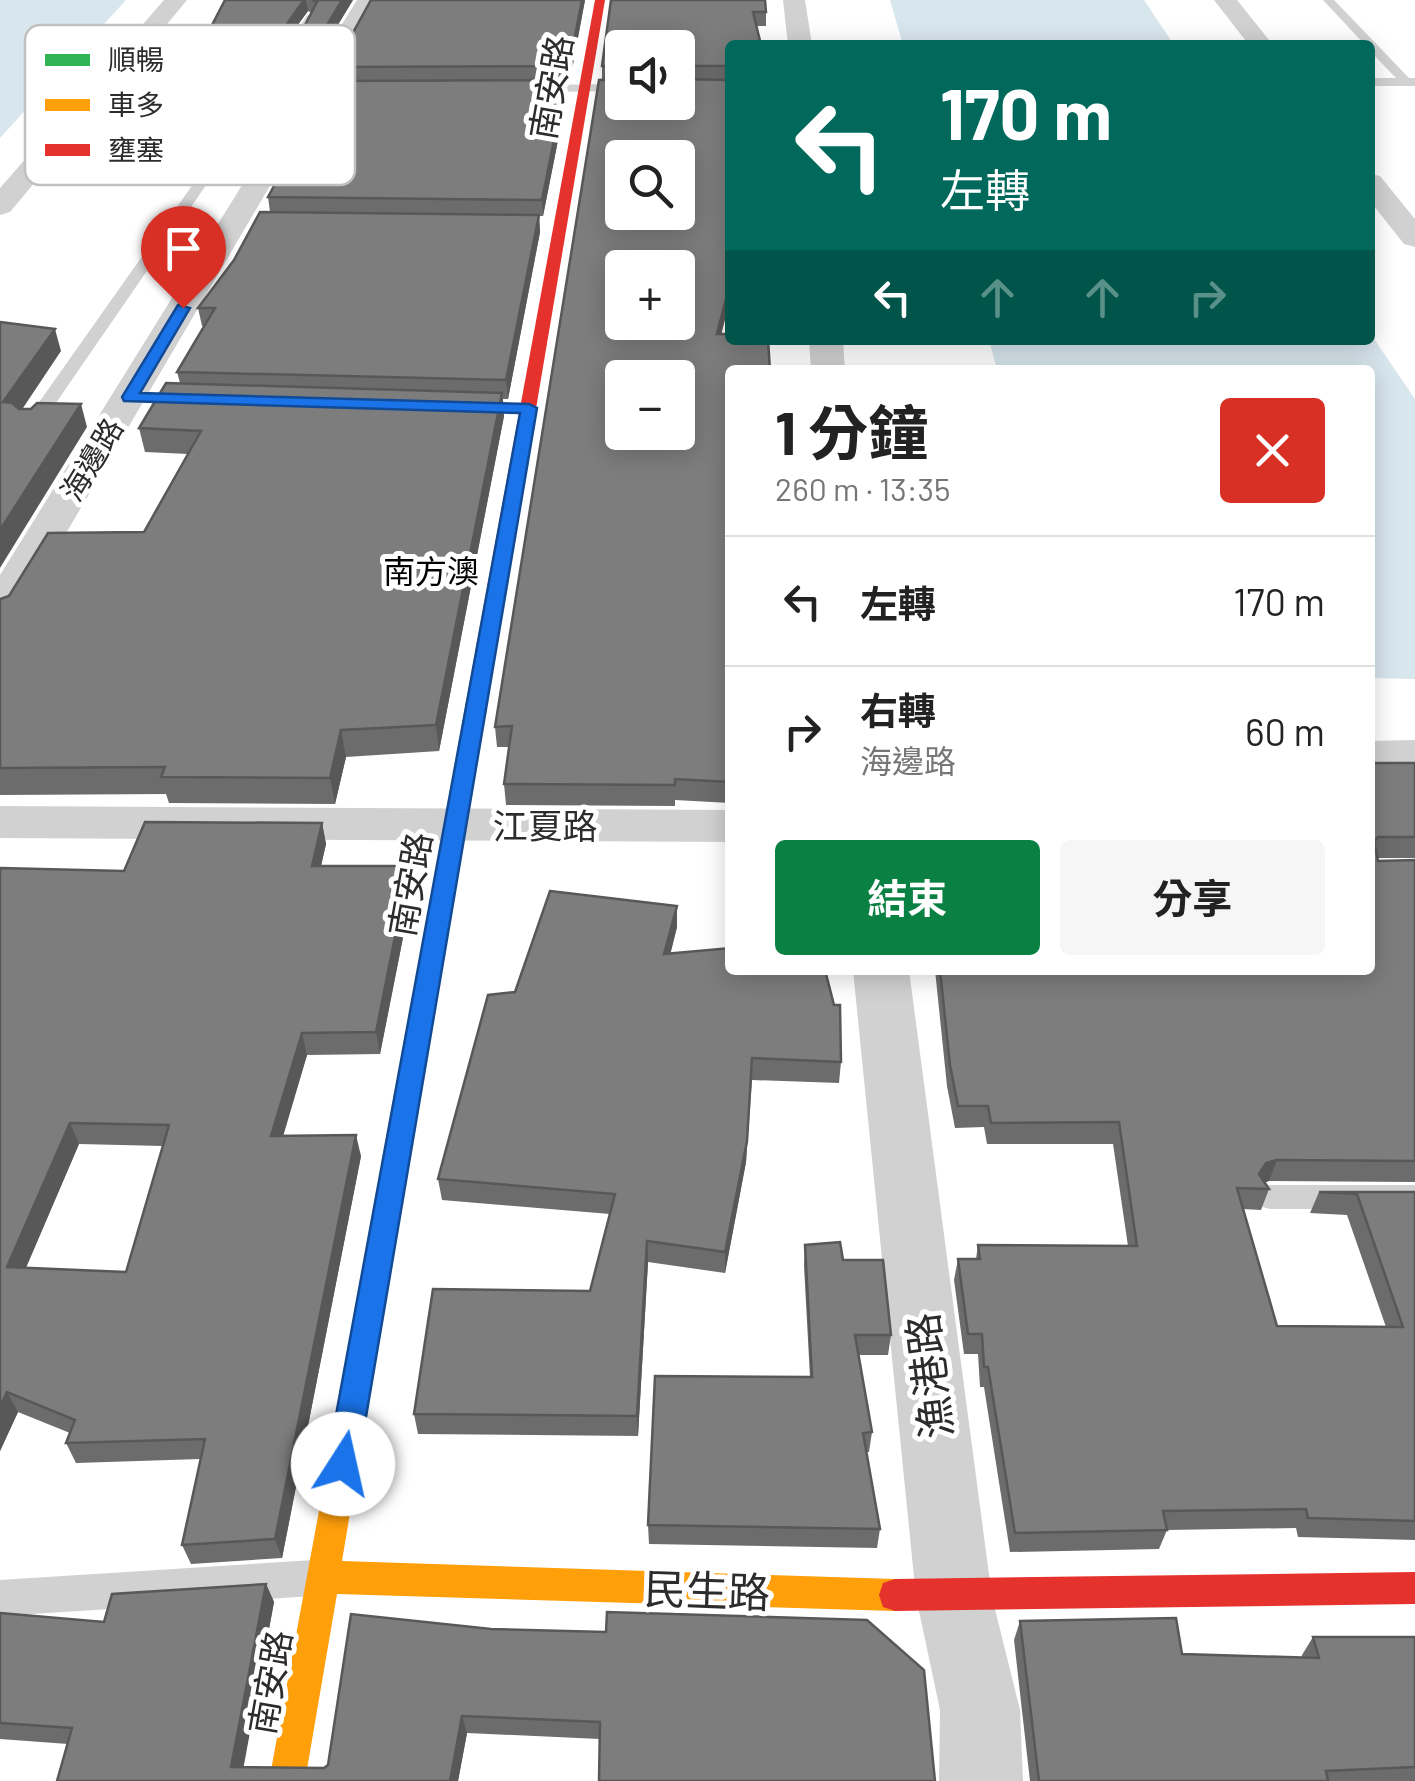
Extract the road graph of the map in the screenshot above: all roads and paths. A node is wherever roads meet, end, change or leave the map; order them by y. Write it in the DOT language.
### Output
graph roads {
  1 [pos="176,0"];
  2 [pos="368,0"];
  3 [pos="600,0"];
  4 [pos="794,0"];
  5 [pos="1225,0"];
  6 [pos="1328,0"];
  7 [pos="312,17"];
  8 [pos="156,25"];
  9 [pos="307,25"];
  10 [pos="355,28"];
  11 [pos="799,40"];
  12 [pos="1257,40"];
  13 [pos="1368,40"];
  14 [pos="1375,47"];
  15 [pos="1375,82"];
  16 [pos="1410,82"];
  17 [pos="509,88"];
  18 [pos="586,88"];
  19 [pos="605,88"];
  20 [pos="25,178"];
  21 [pos="199,185"];
  22 [pos="268,185"];
  23 [pos="1375,186"];
  24 [pos="0,206"];
  25 [pos="1405,213"];
  26 [pos="1415,238"];
  27 [pos="32,425"];
  28 [pos="0,610"];
  29 [pos="1375,756"];
  30 [pos="1415,756"];
  31 [pos="0,822"];
  32 [pos="455,826"];
  33 [pos="725,826"];
  34 [pos="882,975"];
  35 [pos="1270,1197"];
  36 [pos="1415,1197"];
  37 [pos="323,1577"];
  38 [pos="1415,1588"];
  39 [pos="954,1597"];
  40 [pos="0,1598"];
  41 [pos="287,1781"];
  42 [pos="981,1781"];
  1 -- 8 [label="street"];
  2 -- 10 [label="street, 海邊路"];
  3 -- 18 [label="street, 南安路"];
  4 -- 11 [label="street"];
  5 -- 12 [label="street"];
  6 -- 13 [label="lane"];
  7 -- 9 [label="lane"];
  14 -- 16 [label="lane"];
  15 -- 16 [label="lane"];
  17 -- 18 [label="lane"];
  18 -- 19 [label="lane"];
  18 -- 32 [label="street, 南安路"];
  20 -- 24 [label="street"];
  21 -- 27 [label="lane"];
  22 -- 28 [label="street, 海邊路"];
  23 -- 25 [label="street"];
  25 -- 26 [label="street"];
  29 -- 30 [label="street"];
  31 -- 32 [label="street, 江夏路"];
  32 -- 33 [label="street, 江夏路"];
  32 -- 37 [label="street, 南安路"];
  34 -- 39 [label="street, 漁港路"];
  35 -- 36 [label="lane"];
  37 -- 39 [label="street, 民生路"];
  37 -- 40 [label="lane, 民生路"];
  37 -- 41 [label="street, 南安路"];
  38 -- 39 [label="street, 民生路"];
  39 -- 42 [label="street, 漁港路"];
}
